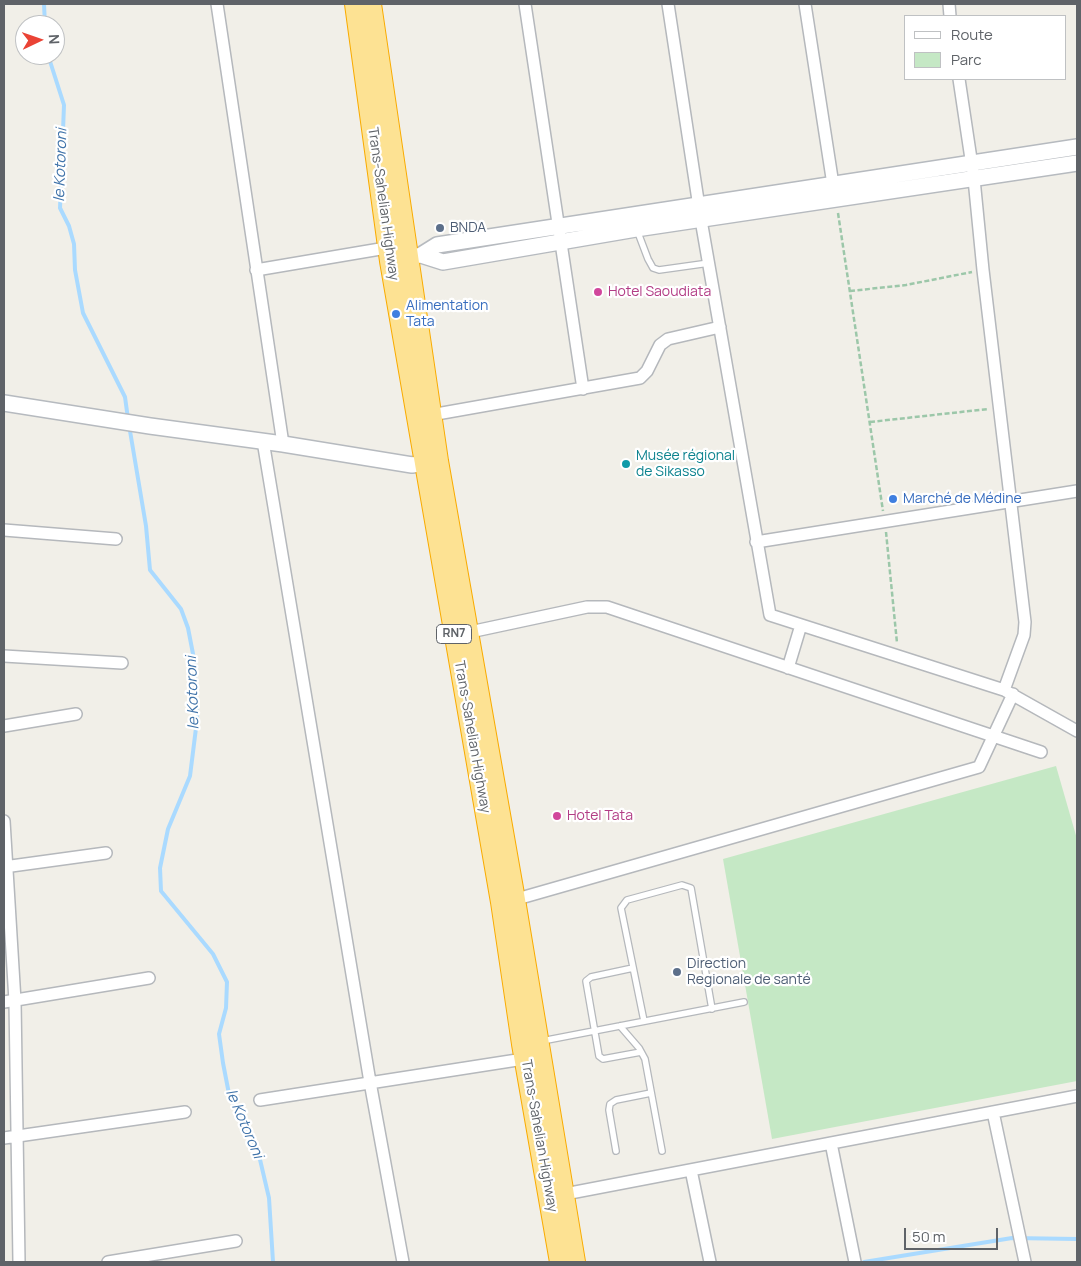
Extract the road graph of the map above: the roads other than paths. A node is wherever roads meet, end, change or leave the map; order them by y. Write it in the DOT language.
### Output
graph roads {
  1 [pos="216,4"];
  2 [pos="355,4"];
  3 [pos="371,4"];
  4 [pos="525,4"];
  5 [pos="668,4"];
  6 [pos="805,4"];
  7 [pos="959,80"];
  8 [pos="1077,147"];
  9 [pos="971,162"];
  10 [pos="1077,163"];
  11 [pos="974,179"];
  12 [pos="833,184"];
  13 [pos="836,200"];
  14 [pos="699,204"];
  15 [pos="701,220"];
  16 [pos="558,226"];
  17 [pos="636,230"];
  18 [pos="560,243"];
  19 [pos="403,253"];
  20 [pos="709,263"];
  21 [pos="256,270"];
  22 [pos="720,327"];
  23 [pos="583,389"];
  24 [pos="4,403"];
  25 [pos="431,415"];
  26 [pos="263,441"];
  27 [pos="283,444"];
  28 [pos="431,463"];
  29 [pos="1077,490"];
  30 [pos="1010,501"];
  31 [pos="4,530"];
  32 [pos="116,539"];
  33 [pos="756,542"];
  34 [pos="801,625"];
  35 [pos="470,632"];
  36 [pos="4,656"];
  37 [pos="122,662"];
  38 [pos="788,668"];
  39 [pos="1008,692"];
  40 [pos="76,714"];
  41 [pos="4,726"];
  42 [pos="1076,728"];
  43 [pos="993,736"];
  44 [pos="1042,752"];
  45 [pos="4,821"];
  46 [pos="106,853"];
  47 [pos="4,867"];
  48 [pos="508,901"];
  49 [pos="633,968"];
  50 [pos="149,978"];
  51 [pos="9,1001"];
  52 [pos="744,1002"];
  53 [pos="712,1008"];
  54 [pos="644,1022"];
  55 [pos="620,1026"];
  56 [pos="595,1031"];
  57 [pos="532,1050"];
  58 [pos="641,1052"];
  59 [pos="370,1082"];
  60 [pos="651,1093"];
  61 [pos="1077,1096"];
  62 [pos="260,1100"];
  63 [pos="185,1112"];
  64 [pos="993,1112"];
  65 [pos="18,1135"];
  66 [pos="4,1138"];
  67 [pos="831,1143"];
  68 [pos="616,1151"];
  69 [pos="662,1151"];
  70 [pos="691,1170"];
  71 [pos="565,1194"];
  72 [pos="236,1241"];
  73 [pos="855,1259"];
  74 [pos="19,1262"];
  75 [pos="108,1262"];
  76 [pos="403,1262"];
  77 [pos="570,1262"];
  78 [pos="710,1262"];
  79 [pos="1026,1262"];
  1 -- 21 [label="street"];
  2 -- 19 [label="highway, Trans-Sahelian Highway / RN7"];
  3 -- 19 [label="highway, Trans-Sahelian Highway / RN7"];
  4 -- 16 [label="street"];
  5 -- 14 [label="street"];
  6 -- 12 [label="street"];
  7 -- 9 [label="street"];
  8 -- 9 [label="street"];
  9 -- 11 [label="street"];
  9 -- 12 [label="street"];
  10 -- 11 [label="street"];
  11 -- 13 [label="street"];
  11 -- 30 [label="street"];
  12 -- 13 [label="street"];
  12 -- 14 [label="street"];
  13 -- 15 [label="street"];
  14 -- 15 [label="street"];
  14 -- 16 [label="street"];
  15 -- 17 [label="street"];
  15 -- 20 [label="street"];
  16 -- 18 [label="street"];
  16 -- 19 [label="street"];
  17 -- 18 [label="street"];
  17 -- 20 [label="lane"];
  18 -- 19 [label="street"];
  18 -- 23 [label="street"];
  19 -- 21 [label="street"];
  19 -- 25 [label="highway, Trans-Sahelian Highway / RN7"];
  19 -- 28 [label="highway, Trans-Sahelian Highway / RN7"];
  20 -- 22 [label="street"];
  21 -- 27 [label="street"];
  22 -- 23 [label="street"];
  22 -- 33 [label="street"];
  23 -- 25 [label="street"];
  24 -- 26 [label="street"];
  25 -- 28 [label="highway, Trans-Sahelian Highway / RN7"];
  26 -- 27 [label="street"];
  26 -- 59 [label="street"];
  27 -- 28 [label="street"];
  28 -- 35 [label="highway, Trans-Sahelian Highway / RN7"];
  28 -- 48 [label="highway, Trans-Sahelian Highway / RN7"];
  29 -- 30 [label="street"];
  30 -- 33 [label="street"];
  30 -- 39 [label="street"];
  31 -- 32 [label="street"];
  33 -- 34 [label="street"];
  34 -- 38 [label="street"];
  34 -- 39 [label="street"];
  35 -- 38 [label="street"];
  35 -- 48 [label="highway, Trans-Sahelian Highway / RN7"];
  36 -- 37 [label="street"];
  38 -- 43 [label="street"];
  39 -- 42 [label="street"];
  39 -- 43 [label="street"];
  40 -- 41 [label="street"];
  43 -- 44 [label="street"];
  43 -- 48 [label="street"];
  45 -- 47 [label="street"];
  46 -- 47 [label="street"];
  47 -- 51 [label="street"];
  48 -- 57 [label="highway, Trans-Sahelian Highway / RN7"];
  49 -- 53 [label="lane"];
  49 -- 54 [label="lane"];
  49 -- 56 [label="lane"];
  50 -- 51 [label="street"];
  51 -- 65 [label="street"];
  52 -- 53 [label="lane"];
  53 -- 54 [label="lane"];
  54 -- 55 [label="lane"];
  55 -- 56 [label="lane"];
  55 -- 58 [label="lane"];
  56 -- 57 [label="lane"];
  56 -- 58 [label="lane"];
  57 -- 59 [label="street"];
  57 -- 71 [label="highway, Trans-Sahelian Highway / RN7"];
  57 -- 77 [label="highway, Trans-Sahelian Highway / RN7"];
  58 -- 60 [label="lane"];
  59 -- 62 [label="street"];
  59 -- 76 [label="street"];
  60 -- 68 [label="lane"];
  60 -- 69 [label="lane"];
  61 -- 64 [label="street"];
  63 -- 65 [label="street"];
  64 -- 67 [label="street"];
  64 -- 79 [label="street"];
  65 -- 66 [label="street"];
  65 -- 74 [label="street"];
  67 -- 70 [label="street"];
  67 -- 73 [label="street"];
  70 -- 71 [label="street"];
  70 -- 78 [label="street"];
  71 -- 77 [label="highway, Trans-Sahelian Highway / RN7"];
  72 -- 75 [label="street"];
}
